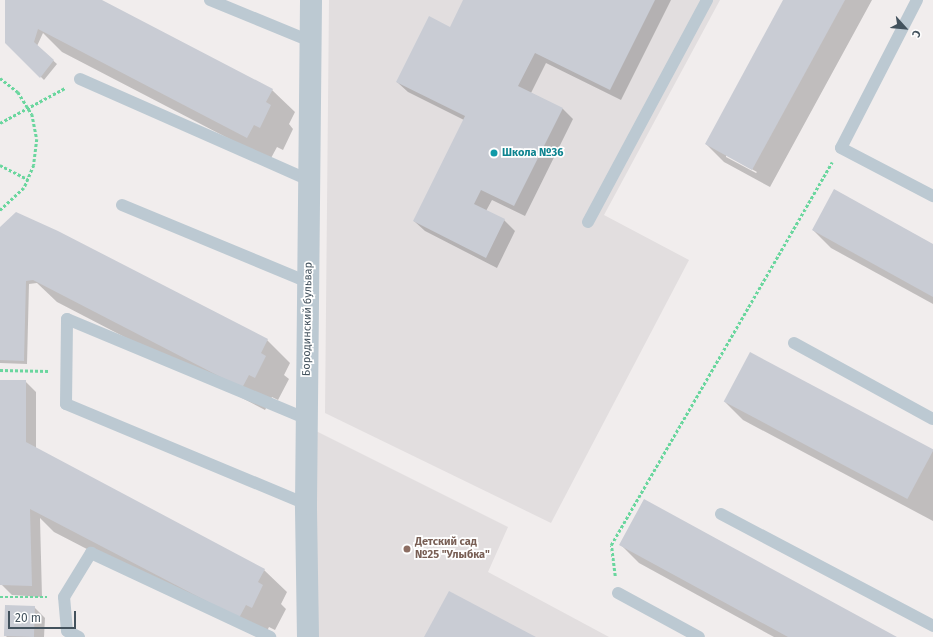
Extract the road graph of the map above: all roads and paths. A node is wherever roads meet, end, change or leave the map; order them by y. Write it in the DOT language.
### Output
graph roads {
  1 [pos="210,0"];
  2 [pos="311,0"];
  3 [pos="707,0"];
  4 [pos="918,0"];
  5 [pos="310,41"];
  6 [pos="0,78"];
  7 [pos="80,79"];
  8 [pos="28,108"];
  9 [pos="0,123"];
  10 [pos="840,148"];
  11 [pos="0,165"];
  12 [pos="28,179"];
  13 [pos="309,180"];
  14 [pos="933,196"];
  15 [pos="122,205"];
  16 [pos="0,210"];
  17 [pos="588,222"];
  18 [pos="308,282"];
  19 [pos="794,343"];
  20 [pos="0,370"];
  21 [pos="67,371"];
  22 [pos="307,419"];
  23 [pos="933,419"];
  24 [pos="306,504"];
  25 [pos="721,514"];
  26 [pos="618,593"];
  27 [pos="0,597"];
  28 [pos="64,597"];
  29 [pos="933,626"];
  30 [pos="79,637"];
  31 [pos="270,637"];
  32 [pos="308,637"];
  33 [pos="699,637"];
  1 -- 5 [label="lane"];
  2 -- 5 [label="street, Бородинский бульвар"];
  3 -- 17 [label="lane"];
  4 -- 10 [label="lane"];
  5 -- 13 [label="street, Бородинский бульвар"];
  6 -- 8 [label="path"];
  7 -- 8 [label="path"];
  7 -- 13 [label="lane"];
  8 -- 9 [label="path"];
  8 -- 12 [label="path"];
  10 -- 14 [label="lane"];
  10 -- 26 [label="path"];
  11 -- 12 [label="path"];
  12 -- 16 [label="path"];
  13 -- 18 [label="street, Бородинский бульвар"];
  15 -- 18 [label="lane"];
  18 -- 22 [label="street, Бородинский бульвар"];
  19 -- 23 [label="lane"];
  20 -- 21 [label="path"];
  21 -- 22 [label="lane"];
  21 -- 24 [label="lane"];
  22 -- 24 [label="street, Бородинский бульвар"];
  24 -- 32 [label="street, Бородинский бульвар"];
  25 -- 29 [label="lane"];
  26 -- 33 [label="lane"];
  27 -- 28 [label="path"];
  28 -- 30 [label="lane"];
  28 -- 31 [label="lane"];
}
